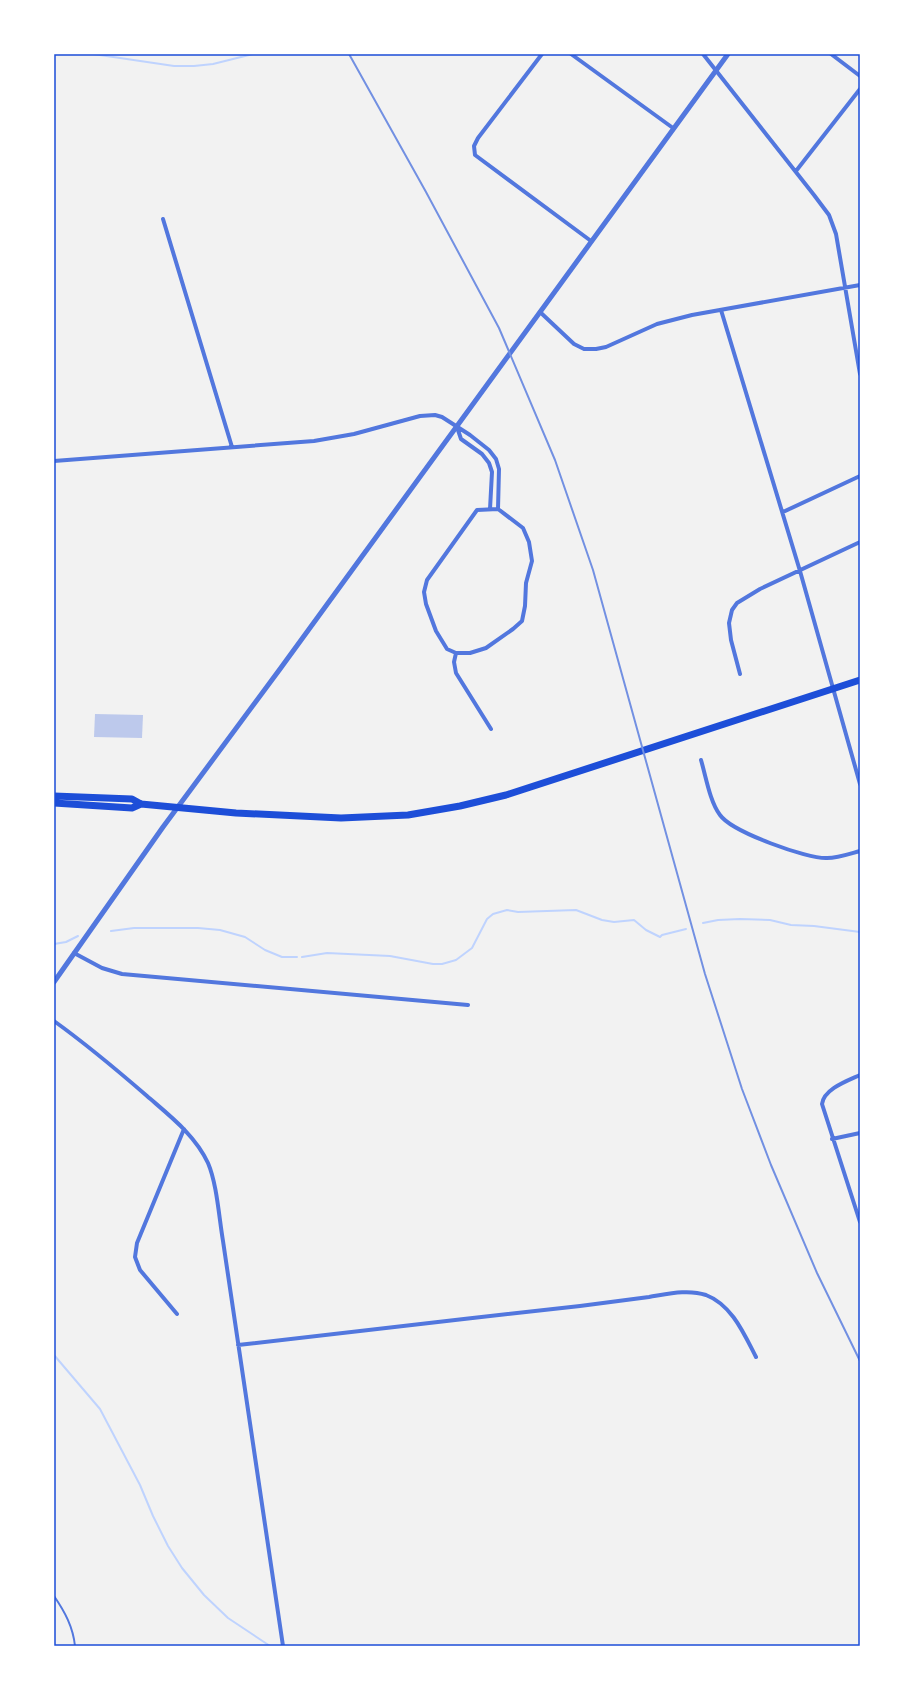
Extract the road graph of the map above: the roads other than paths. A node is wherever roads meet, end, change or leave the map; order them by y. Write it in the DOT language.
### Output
graph roads {
  1 [pos="542,54"];
  2 [pos="571,54"];
  3 [pos="703,54"];
  4 [pos="728,54"];
  5 [pos="831,54"];
  6 [pos="716,70"];
  7 [pos="860,76"];
  8 [pos="860,89"];
  9 [pos="673,128"];
  10 [pos="796,171"];
  11 [pos="163,219"];
  12 [pos="591,241"];
  13 [pos="860,285"];
  14 [pos="845,288"];
  15 [pos="721,310"];
  16 [pos="540,312"];
  17 [pos="860,374"];
  18 [pos="457,427"];
  19 [pos="232,447"];
  20 [pos="54,461"];
  21 [pos="860,476"];
  22 [pos="490,509"];
  23 [pos="498,509"];
  24 [pos="783,512"];
  25 [pos="860,542"];
  26 [pos="800,571"];
  27 [pos="456,653"];
  28 [pos="740,674"];
  29 [pos="860,680"];
  30 [pos="833,688"];
  31 [pos="491,729"];
  32 [pos="700,760"];
  33 [pos="860,784"];
  34 [pos="54,796"];
  35 [pos="54,803"];
  36 [pos="141,804"];
  37 [pos="177,808"];
  38 [pos="860,851"];
  39 [pos="74,953"];
  40 [pos="54,982"];
  41 [pos="468,1005"];
  42 [pos="54,1021"];
  43 [pos="860,1075"];
  44 [pos="184,1129"];
  45 [pos="860,1133"];
  46 [pos="832,1139"];
  47 [pos="860,1222"];
  48 [pos="177,1314"];
  49 [pos="238,1345"];
  50 [pos="756,1357"];
  51 [pos="54,1596"];
  52 [pos="75,1646"];
  53 [pos="284,1646"];
  1 -- 12 [label="street"];
  2 -- 9 [label="street"];
  3 -- 6 [label="street"];
  4 -- 6 [label="street"];
  5 -- 7 [label="street"];
  6 -- 9 [label="street"];
  6 -- 10 [label="street"];
  8 -- 10 [label="street"];
  9 -- 12 [label="street"];
  10 -- 14 [label="street"];
  11 -- 19 [label="street"];
  12 -- 16 [label="street"];
  13 -- 14 [label="street"];
  14 -- 15 [label="street"];
  14 -- 17 [label="street"];
  15 -- 16 [label="street"];
  15 -- 24 [label="street"];
  16 -- 18 [label="street"];
  18 -- 19 [label="street"];
  18 -- 22 [label="street"];
  18 -- 23 [label="street"];
  18 -- 37 [label="street"];
  19 -- 20 [label="street"];
  21 -- 24 [label="street"];
  22 -- 23 [label="street"];
  22 -- 27 [label="street"];
  23 -- 27 [label="street"];
  24 -- 26 [label="street"];
  25 -- 26 [label="street"];
  26 -- 28 [label="street"];
  26 -- 30 [label="street"];
  27 -- 31 [label="street"];
  29 -- 30 [label="highway"];
  30 -- 33 [label="street"];
  30 -- 37 [label="highway"];
  32 -- 38 [label="street"];
  34 -- 36 [label="highway"];
  35 -- 36 [label="highway"];
  36 -- 37 [label="highway"];
  37 -- 39 [label="street"];
  39 -- 40 [label="street"];
  39 -- 41 [label="street"];
  42 -- 44 [label="street"];
  43 -- 46 [label="street"];
  44 -- 48 [label="street"];
  44 -- 49 [label="street"];
  45 -- 46 [label="street"];
  46 -- 47 [label="street"];
  49 -- 50 [label="street"];
  49 -- 53 [label="street"];
  51 -- 52 [label="lane"];
}
